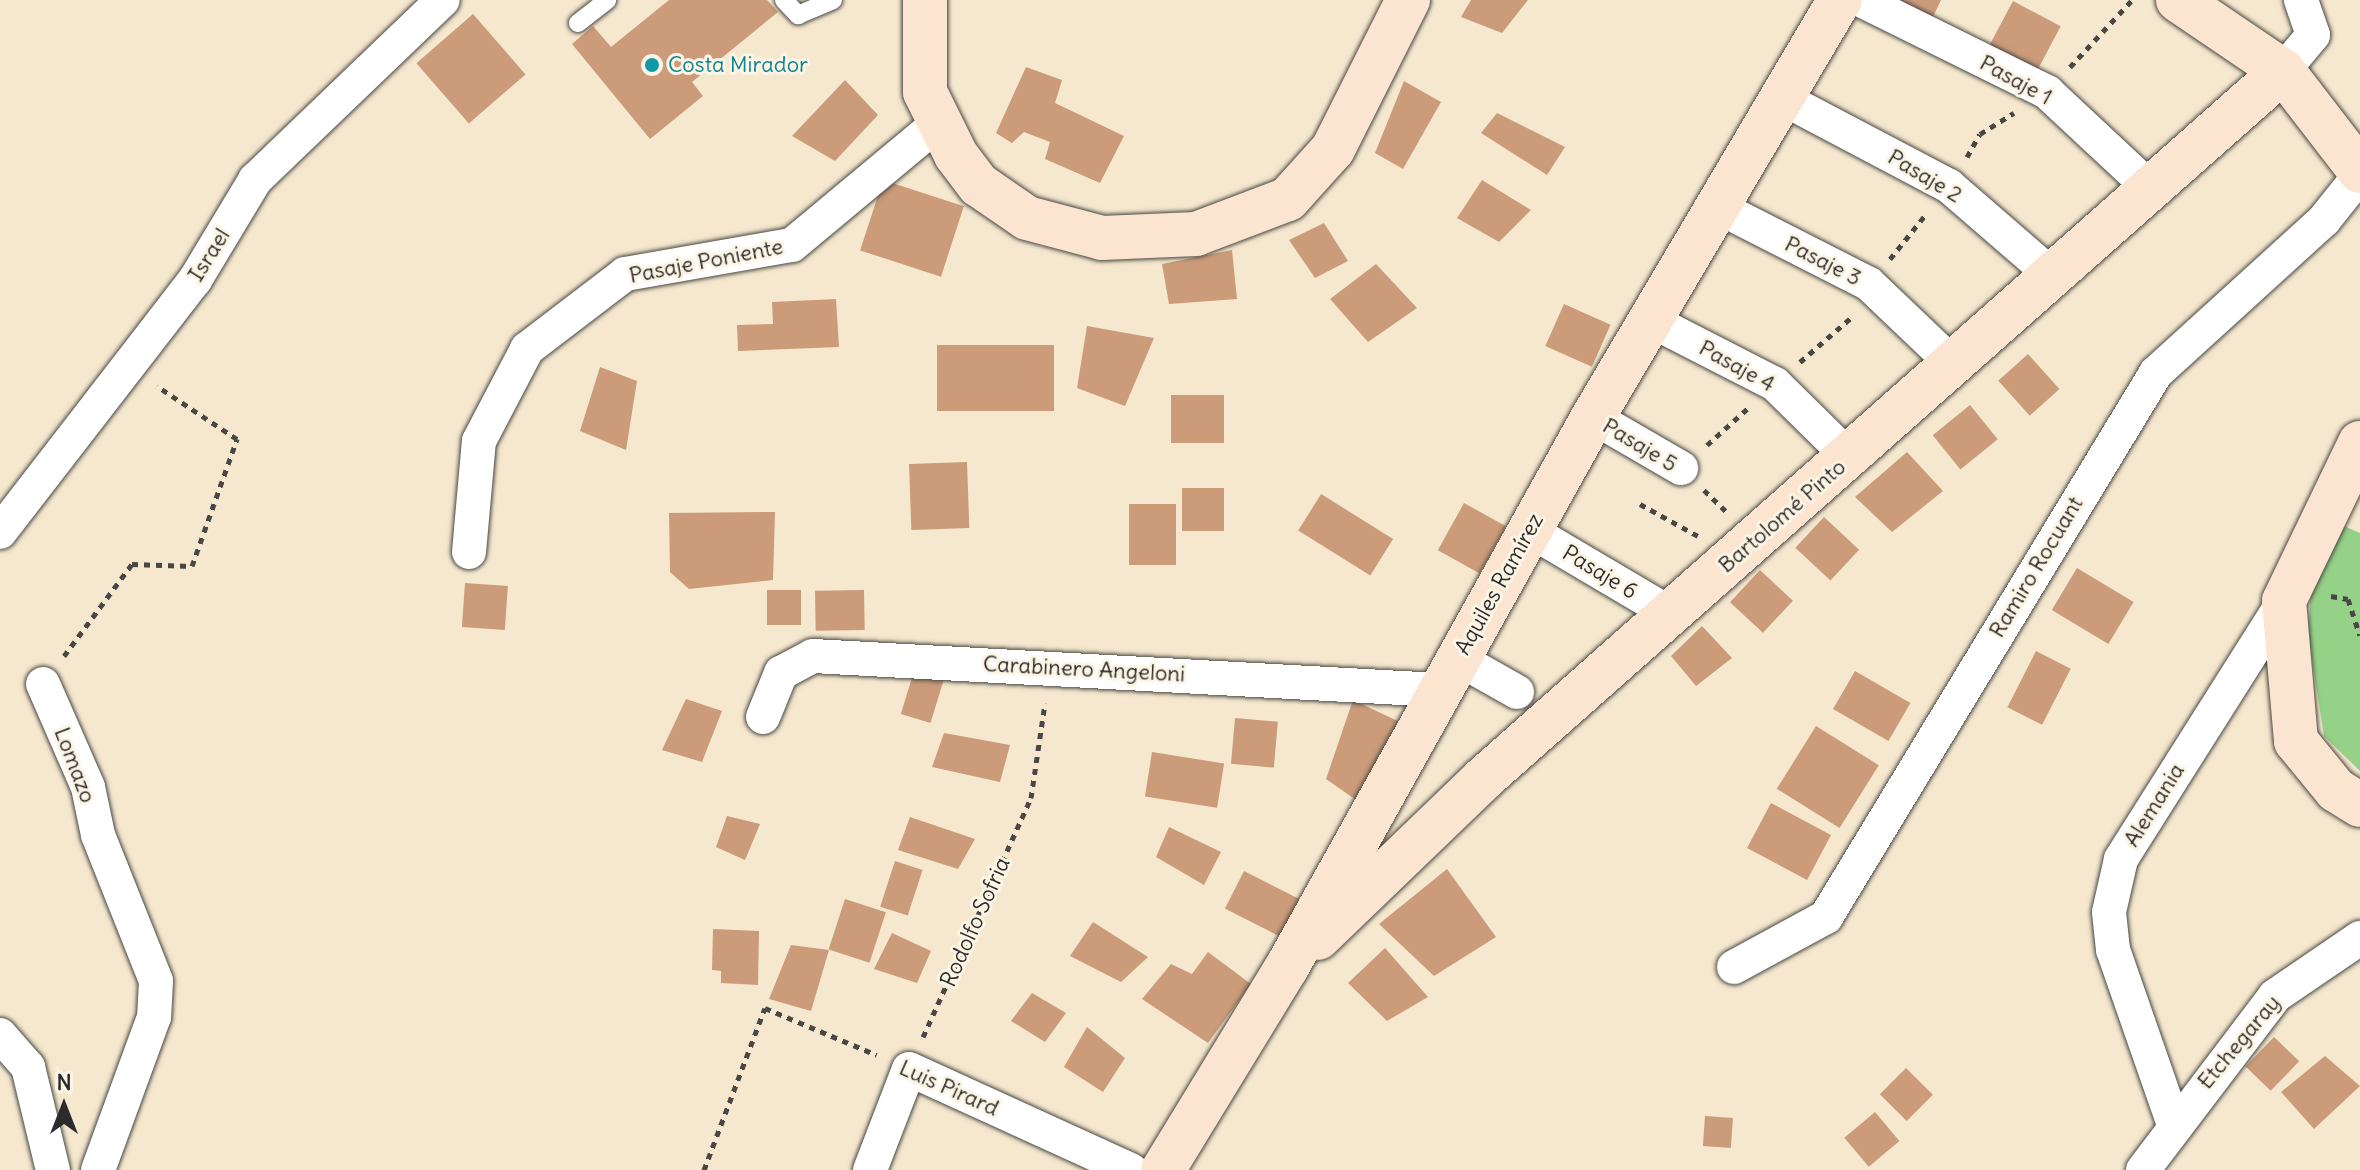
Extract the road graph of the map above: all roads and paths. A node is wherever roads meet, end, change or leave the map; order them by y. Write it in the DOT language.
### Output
graph roads {
  1 [pos="443,0"];
  2 [pos="607,0"];
  3 [pos="784,0"];
  4 [pos="833,0"];
  5 [pos="925,0"];
  6 [pos="1408,0"];
  7 [pos="1840,0"];
  8 [pos="1861,0"];
  9 [pos="2132,0"];
  10 [pos="2178,0"];
  11 [pos="2301,0"];
  12 [pos="578,23"];
  13 [pos="2283,71"];
  14 [pos="2047,92"];
  15 [pos="1782,98"];
  16 [pos="937,124"];
  17 [pos="2360,173"];
  18 [pos="1949,186"];
  19 [pos="2151,189"];
  20 [pos="1718,207"];
  21 [pos="2053,276"];
  22 [pos="1869,284"];
  23 [pos="1650,320"];
  24 [pos="1953,364"];
  25 [pos="129,368"];
  26 [pos="1775,384"];
  27 [pos="1593,417"];
  28 [pos="2360,443"];
  29 [pos="1849,457"];
  30 [pos="1681,468"];
  31 [pos="1640,504"];
  32 [pos="1529,530"];
  33 [pos="1692,530"];
  34 [pos="0,532"];
  35 [pos="1756,540"];
  36 [pos="469,552"];
  37 [pos="2348,599"];
  38 [pos="2284,601"];
  39 [pos="1671,614"];
  40 [pos="2360,635"];
  41 [pos="1051,667"];
  42 [pos="1448,674"];
  43 [pos="43,684"];
  44 [pos="1517,692"];
  45 [pos="763,717"];
  46 [pos="2360,805"];
  47 [pos="2360,938"];
  48 [pos="1287,967"];
  49 [pos="1734,967"];
  50 [pos="0,1035"];
  51 [pos="909,1069"];
  52 [pos="2173,1122"];
  53 [pos="53,1170"];
  54 [pos="98,1170"];
  55 [pos="704,1170"];
  56 [pos="870,1170"];
  57 [pos="1131,1170"];
  58 [pos="1163,1170"];
  59 [pos="2143,1170"];
  1 -- 25 [label="street, Israel"];
  2 -- 12 [label="lane"];
  3 -- 4 [label="lane"];
  5 -- 16 [label="street"];
  6 -- 16 [label="street"];
  7 -- 15 [label="street, Aquiles Ramírez"];
  8 -- 14 [label="street, Pasaje 1"];
  9 -- 14 [label="path"];
  10 -- 13 [label="street"];
  11 -- 13 [label="street"];
  13 -- 17 [label="street"];
  13 -- 19 [label="street, Bartolomé Pinto"];
  14 -- 18 [label="path"];
  14 -- 19 [label="street, Pasaje 1"];
  15 -- 18 [label="street, Pasaje 2"];
  15 -- 20 [label="street, Aquiles Ramírez"];
  16 -- 36 [label="street, Pasaje Poniente"];
  17 -- 49 [label="street, Ramiro Rocuant"];
  18 -- 21 [label="street, Pasaje 2"];
  18 -- 22 [label="path"];
  19 -- 21 [label="street, Bartolomé Pinto"];
  20 -- 22 [label="street, Pasaje 3"];
  20 -- 23 [label="street, Aquiles Ramírez"];
  21 -- 24 [label="street, Bartolomé Pinto"];
  22 -- 24 [label="street, Pasaje 3"];
  22 -- 26 [label="path"];
  23 -- 26 [label="street, Pasaje 4"];
  23 -- 27 [label="street, Aquiles Ramírez"];
  24 -- 29 [label="street, Bartolomé Pinto"];
  25 -- 34 [label="street, Israel"];
  25 -- 43 [label="path"];
  26 -- 29 [label="street, Pasaje 4"];
  26 -- 30 [label="path"];
  27 -- 30 [label="street, Pasaje 5"];
  27 -- 32 [label="street, Aquiles Ramírez"];
  28 -- 38 [label="street"];
  29 -- 35 [label="street, Bartolomé Pinto"];
  30 -- 35 [label="path, Pasaje 5"];
  31 -- 33 [label="path"];
  32 -- 39 [label="street, Pasaje 6"];
  32 -- 42 [label="street, Aquiles Ramírez"];
  35 -- 39 [label="street, Bartolomé Pinto"];
  37 -- 40 [label="path"];
  38 -- 46 [label="street"];
  38 -- 52 [label="street, Alemania"];
  39 -- 48 [label="street, Bartolomé Pinto"];
  41 -- 42 [label="street, Carabinero Angeloni"];
  41 -- 45 [label="street, Carabinero Angeloni"];
  41 -- 51 [label="path, Rodolfo Sofria"];
  42 -- 44 [label="street"];
  42 -- 48 [label="street, Aquiles Ramírez"];
  43 -- 54 [label="street, Lomazo"];
  47 -- 52 [label="street, Etchegaray"];
  48 -- 58 [label="street, Aquiles Ramírez"];
  50 -- 53 [label="street"];
  51 -- 55 [label="path, Luis Pirard"];
  51 -- 56 [label="street"];
  51 -- 57 [label="street, Luis Pirard"];
  52 -- 59 [label="street, Etchegaray"];
}
